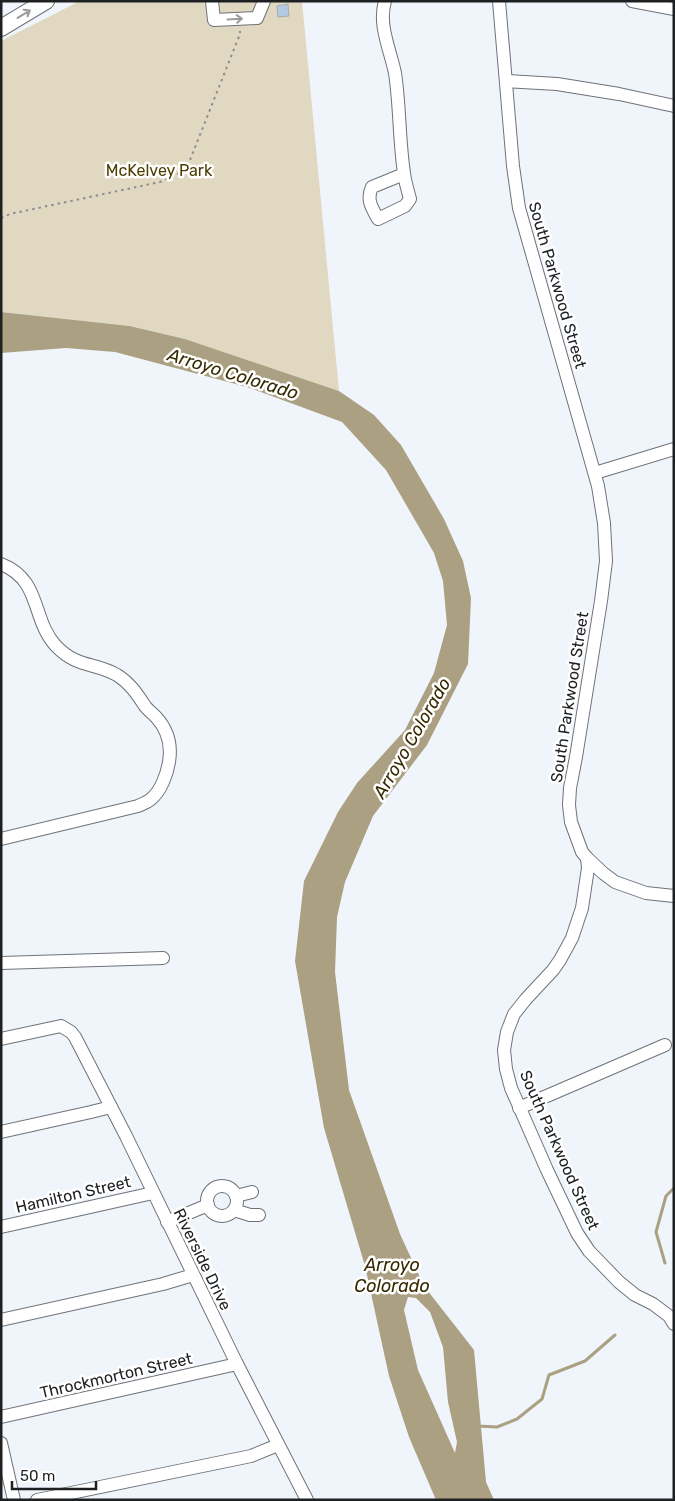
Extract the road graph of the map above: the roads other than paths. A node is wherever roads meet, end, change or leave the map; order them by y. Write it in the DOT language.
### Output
graph roads {
  1 [pos="46,1"];
  2 [pos="212,1"];
  3 [pos="264,1"];
  4 [pos="385,1"];
  5 [pos="499,1"];
  6 [pos="632,1"];
  7 [pos="674,9"];
  8 [pos="1,28"];
  9 [pos="506,81"];
  10 [pos="674,106"];
  11 [pos="404,174"];
  12 [pos="674,449"];
  13 [pos="595,473"];
  14 [pos="1,564"];
  15 [pos="1,839"];
  16 [pos="587,858"];
  17 [pos="674,896"];
  18 [pos="163,958"];
  19 [pos="1,963"];
  20 [pos="1,1039"];
  21 [pos="665,1044"];
  22 [pos="111,1106"];
  23 [pos="520,1108"];
  24 [pos="1,1132"];
  25 [pos="252,1192"];
  26 [pos="153,1193"];
  27 [pos="236,1196"];
  28 [pos="208,1205"];
  29 [pos="234,1210"];
  30 [pos="259,1215"];
  31 [pos="167,1222"];
  32 [pos="1,1227"];
  33 [pos="193,1276"];
  34 [pos="1,1320"];
  35 [pos="674,1324"];
  36 [pos="237,1364"];
  37 [pos="1,1418"];
  38 [pos="1,1443"];
  39 [pos="278,1445"];
  40 [pos="14,1500"];
  41 [pos="37,1500"];
  42 [pos="307,1500"];
  8 -- 1 [label="main road, one-way"];
  2 -- 3 [label="street, one-way"];
  4 -- 11 [label="street"];
  5 -- 9 [label="street, South Parkwood Street"];
  6 -- 7 [label="street"];
  9 -- 10 [label="street"];
  9 -- 13 [label="street, South Parkwood Street"];
  12 -- 13 [label="street"];
  13 -- 16 [label="street, South Parkwood Street"];
  14 -- 15 [label="street"];
  16 -- 17 [label="street"];
  16 -- 23 [label="street, South Parkwood Street"];
  18 -- 19 [label="street"];
  20 -- 22 [label="street, Riverside Drive"];
  21 -- 23 [label="street"];
  22 -- 24 [label="street"];
  22 -- 26 [label="street, Riverside Drive"];
  23 -- 35 [label="street, South Parkwood Street"];
  25 -- 27 [label="street"];
  26 -- 31 [label="street, Riverside Drive"];
  26 -- 32 [label="street, Hamilton Street"];
  27 -- 28 [label="street"];
  27 -- 29 [label="street"];
  28 -- 29 [label="street"];
  28 -- 31 [label="street"];
  29 -- 30 [label="street"];
  31 -- 33 [label="street, Riverside Drive"];
  33 -- 34 [label="street"];
  33 -- 36 [label="street, Riverside Drive"];
  36 -- 37 [label="street, Throckmorton Street"];
  36 -- 39 [label="street, Riverside Drive"];
  38 -- 40 [label="street"];
  39 -- 41 [label="street"];
  39 -- 42 [label="street, Riverside Drive"];
}
